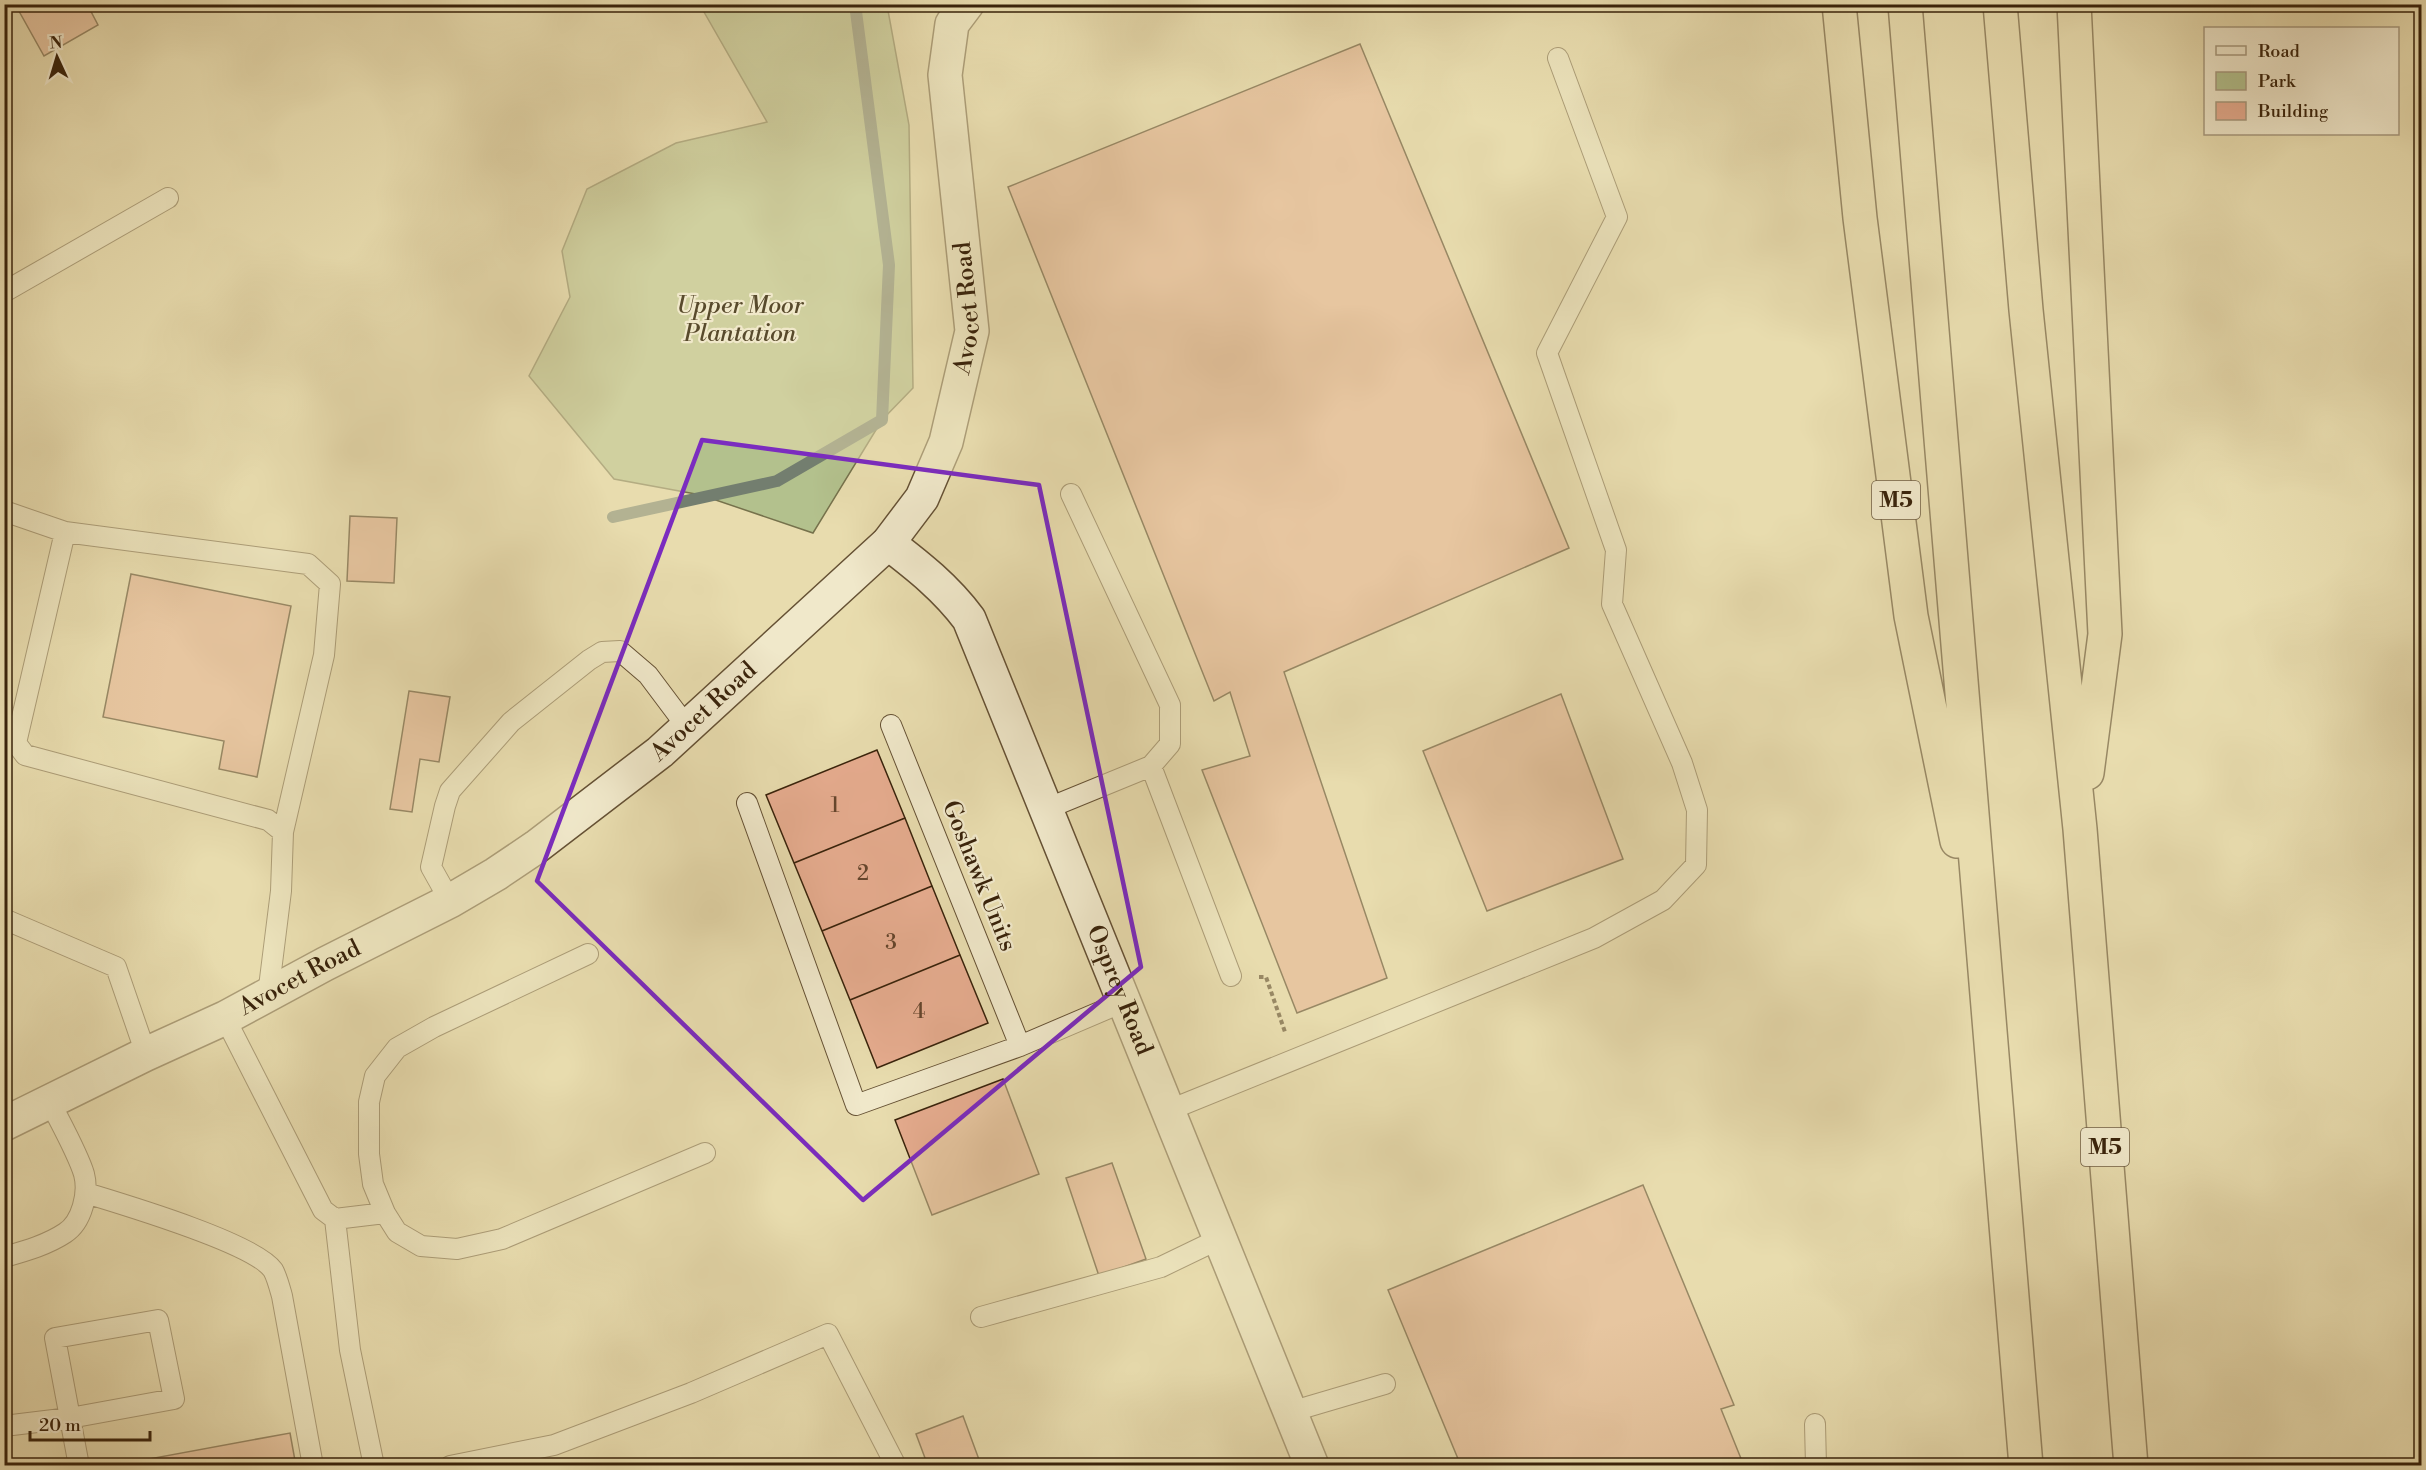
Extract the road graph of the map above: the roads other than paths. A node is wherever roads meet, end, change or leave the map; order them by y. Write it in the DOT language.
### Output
graph roads {
  1 [pos="1839,4"];
  2 [pos="1905,4"];
  3 [pos="2000,4"];
  4 [pos="2074,4"];
  5 [pos="955,11"];
  6 [pos="1558,58"];
  7 [pos="168,198"];
  8 [pos="4,292"];
  9 [pos="1071,494"];
  10 [pos="4,511"];
  11 [pos="65,532"];
  12 [pos="888,543"];
  13 [pos="891,725"];
  14 [pos="687,727"];
  15 [pos="1151,766"];
  16 [pos="747,803"];
  17 [pos="1046,809"];
  18 [pos="2080,829"];
  19 [pos="283,832"];
  20 [pos="450,901"];
  21 [pos="4,919"];
  22 [pos="588,954"];
  23 [pos="1231,976"];
  24 [pos="1987,990"];
  25 [pos="268,995"];
  26 [pos="1123,1002"];
  27 [pos="225,1018"];
  28 [pos="1020,1046"];
  29 [pos="146,1054"];
  30 [pos="50,1102"];
  31 [pos="1167,1111"];
  32 [pos="4,1124"];
  33 [pos="705,1153"];
  34 [pos="86,1193"];
  35 [pos="385,1213"];
  36 [pos="335,1219"];
  37 [pos="1219,1239"];
  38 [pos="4,1257"];
  39 [pos="981,1317"];
  40 [pos="1385,1384"];
  41 [pos="1290,1412"];
  42 [pos="70,1418"];
  43 [pos="1815,1424"];
  44 [pos="4,1426"];
  45 [pos="79,1466"];
  46 [pos="313,1466"];
  47 [pos="374,1466"];
  48 [pos="450,1466"];
  49 [pos="896,1466"];
  50 [pos="1312,1466"];
  51 [pos="1816,1466"];
  52 [pos="2026,1466"];
  53 [pos="2131,1466"];
  1 -- 24 [label="highway, M5"];
  2 -- 24 [label="highway, M5"];
  3 -- 18 [label="highway, M5"];
  4 -- 18 [label="highway, M5"];
  5 -- 12 [label="street, Avocet Road"];
  6 -- 31 [label="lane"];
  7 -- 8 [label="lane"];
  9 -- 15 [label="lane"];
  10 -- 11 [label="lane"];
  11 -- 19 [label="lane"];
  11 -- 19 [label="lane"];
  12 -- 14 [label="street, Avocet Road"];
  12 -- 17 [label="street, Osprey Road"];
  13 -- 28 [label="lane, Goshawk Units"];
  14 -- 20 [label="street, Avocet Road"];
  14 -- 20 [label="lane"];
  15 -- 17 [label="lane"];
  15 -- 23 [label="lane"];
  16 -- 28 [label="lane"];
  17 -- 26 [label="street, Osprey Road"];
  18 -- 53 [label="highway, M5"];
  19 -- 25 [label="lane"];
  20 -- 25 [label="street, Avocet Road"];
  21 -- 29 [label="lane"];
  22 -- 35 [label="lane"];
  24 -- 52 [label="highway, M5"];
  25 -- 27 [label="street, Avocet Road"];
  26 -- 28 [label="lane"];
  26 -- 31 [label="street, Osprey Road"];
  27 -- 29 [label="street, Avocet Road"];
  27 -- 36 [label="lane"];
  29 -- 30 [label="street, Avocet Road"];
  30 -- 32 [label="street, Avocet Road"];
  30 -- 34 [label="lane"];
  31 -- 37 [label="street, Osprey Road"];
  33 -- 35 [label="lane"];
  34 -- 38 [label="lane"];
  34 -- 46 [label="lane"];
  35 -- 36 [label="lane"];
  36 -- 47 [label="lane"];
  37 -- 39 [label="lane"];
  37 -- 41 [label="street, Osprey Road"];
  40 -- 41 [label="lane"];
  41 -- 50 [label="street, Osprey Road"];
  42 -- 42 [label="lane"];
  42 -- 44 [label="lane"];
  42 -- 45 [label="lane"];
  43 -- 51 [label="lane"];
  48 -- 49 [label="lane"];
}
